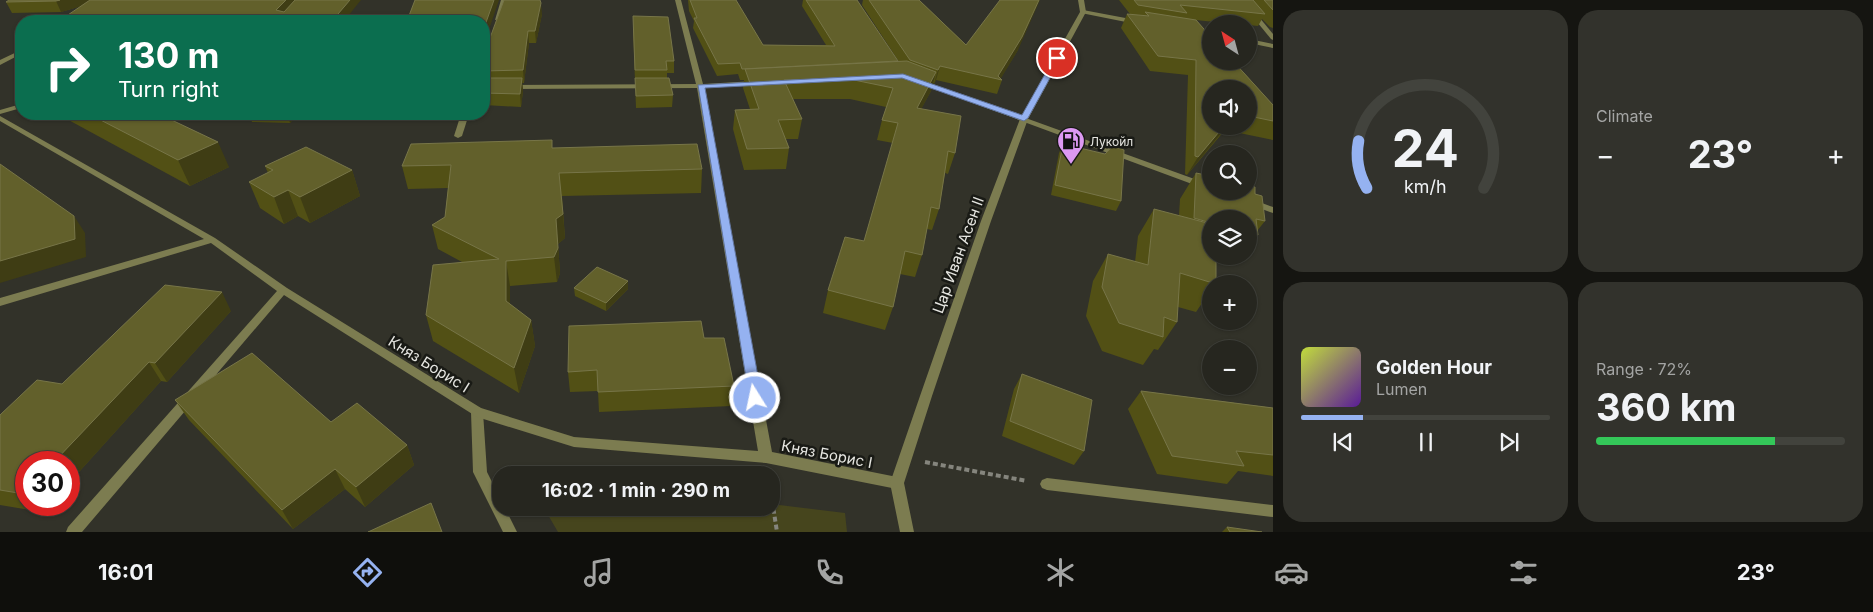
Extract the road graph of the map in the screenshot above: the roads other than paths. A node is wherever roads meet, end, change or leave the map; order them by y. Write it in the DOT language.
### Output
graph roads {
  1 [pos="504,0"];
  2 [pos="678,0"];
  3 [pos="1081,0"];
  4 [pos="1242,0"];
  5 [pos="1082,12"];
  6 [pos="1147,24"];
  7 [pos="495,25"];
  8 [pos="1273,38"];
  9 [pos="1258,43"];
  10 [pos="1273,46"];
  11 [pos="15,55"];
  12 [pos="0,63"];
  13 [pos="912,79"];
  14 [pos="768,83"];
  15 [pos="700,86"];
  16 [pos="490,87"];
  17 [pos="15,108"];
  18 [pos="0,112"];
  19 [pos="0,118"];
  20 [pos="1024,118"];
  21 [pos="463,120"];
  22 [pos="458,136"];
  23 [pos="1202,185"];
  24 [pos="1243,200"];
  25 [pos="1273,210"];
  26 [pos="212,240"];
  27 [pos="283,290"];
  28 [pos="0,302"];
  29 [pos="477,412"];
  30 [pos="766,457"];
  31 [pos="897,483"];
  32 [pos="1047,484"];
  33 [pos="1273,511"];
  34 [pos="74,532"];
  35 [pos="510,532"];
  36 [pos="907,532"];
  1 -- 7 [label="street"];
  2 -- 15 [label="street"];
  3 -- 5 [label="street"];
  4 -- 8 [label="street"];
  5 -- 6 [label="street"];
  5 -- 20 [label="street, Цар Иван Асен II"];
  9 -- 10 [label="street"];
  11 -- 12 [label="street"];
  13 -- 20 [label="street"];
  14 -- 15 [label="street"];
  15 -- 16 [label="street"];
  15 -- 30 [label="street"];
  17 -- 18 [label="street"];
  19 -- 26 [label="street, Княз Борис I"];
  20 -- 23 [label="street"];
  20 -- 31 [label="street, Цар Иван Асен II"];
  21 -- 22 [label="street"];
  24 -- 25 [label="street"];
  26 -- 27 [label="street, Княз Борис I"];
  26 -- 28 [label="street"];
  27 -- 29 [label="street, Княз Борис I"];
  27 -- 34 [label="street"];
  29 -- 30 [label="street, Княз Борис I"];
  29 -- 35 [label="street"];
  30 -- 31 [label="street, Княз Борис I"];
  31 -- 36 [label="street, Цар Иван Асен II"];
  32 -- 33 [label="street"];
}
